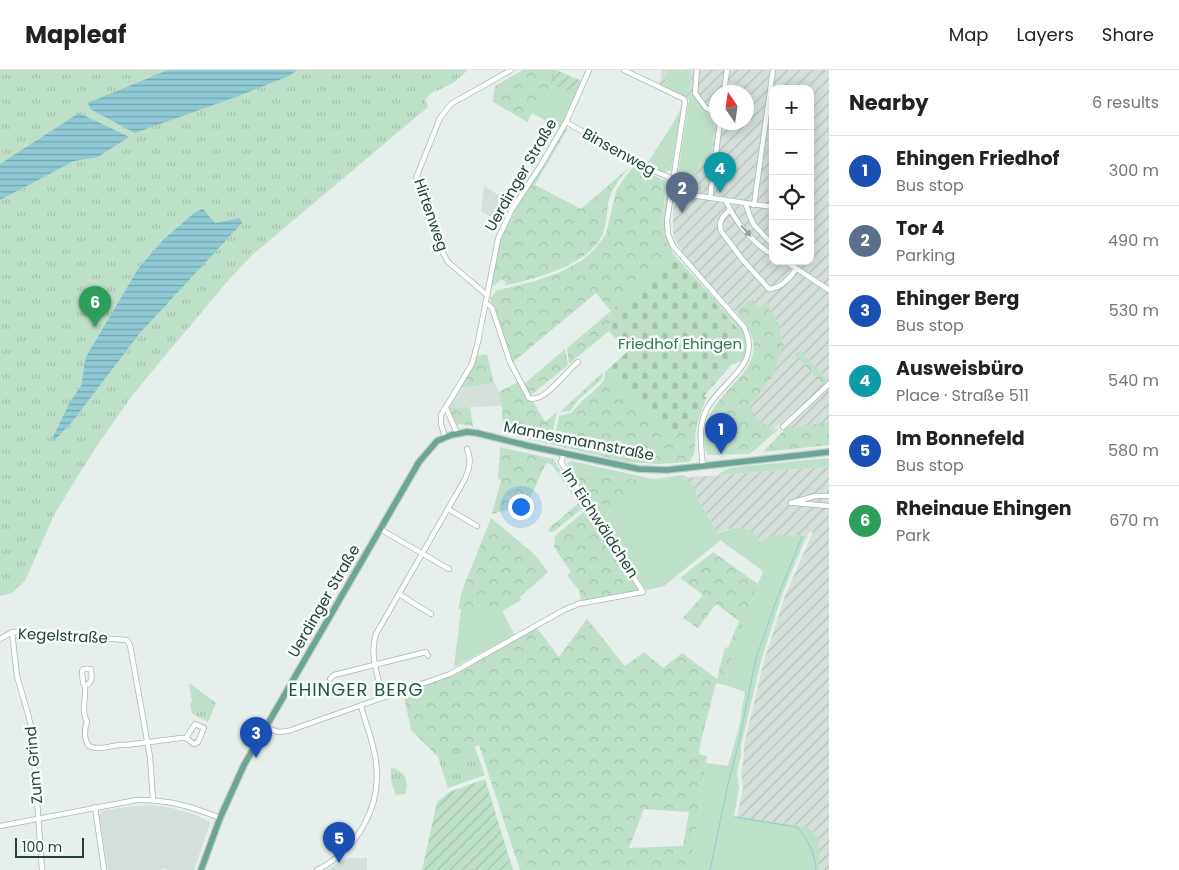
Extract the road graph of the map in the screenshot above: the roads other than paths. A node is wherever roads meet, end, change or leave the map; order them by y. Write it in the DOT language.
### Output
graph roads {
  1 [pos="511,70"];
  2 [pos="590,70"];
  3 [pos="624,70"];
  4 [pos="697,70"];
  5 [pos="728,70"];
  6 [pos="773,70"];
  7 [pos="725,85"];
  8 [pos="709,110"];
  9 [pos="566,122"];
  10 [pos="719,130"];
  11 [pos="673,179"];
  12 [pos="671,192"];
  13 [pos="710,198"];
  14 [pos="726,201"];
  15 [pos="746,204"];
  16 [pos="754,205"];
  17 [pos="769,207"];
  18 [pos="730,210"];
  19 [pos="769,241"];
  20 [pos="769,253"];
  21 [pos="790,265"];
  22 [pos="796,269"];
  23 [pos="829,290"];
  24 [pos="487,296"];
  25 [pos="485,304"];
  26 [pos="578,362"];
  27 [pos="829,384"];
  28 [pos="446,408"];
  29 [pos="783,427"];
  30 [pos="458,434"];
  31 [pos="445,437"];
  32 [pos="467,448"];
  33 [pos="829,452"];
  34 [pos="564,454"];
  35 [pos="704,466"];
  36 [pos="829,496"];
  37 [pos="829,506"];
  38 [pos="448,509"];
  39 [pos="477,526"];
  40 [pos="380,529"];
  41 [pos="423,552"];
  42 [pos="450,569"];
  43 [pos="399,594"];
  44 [pos="432,614"];
  45 [pos="12,632"];
  46 [pos="0,639"];
  47 [pos="428,656"];
  48 [pos="375,665"];
  49 [pos="330,679"];
  50 [pos="85,686"];
  51 [pos="383,697"];
  52 [pos="361,706"];
  53 [pos="266,727"];
  54 [pos="186,738"];
  55 [pos="147,743"];
  56 [pos="154,800"];
  57 [pos="95,807"];
  58 [pos="38,818"];
  59 [pos="220,818"];
  60 [pos="0,826"];
  61 [pos="42,870"];
  62 [pos="104,870"];
  63 [pos="201,870"];
  64 [pos="317,870"];
  1 -- 24 [label="street, Hirtenweg"];
  2 -- 9 [label="street, Uerdinger Straße"];
  3 -- 11 [label="street"];
  4 -- 8 [label="street"];
  5 -- 7 [label="street"];
  6 -- 16 [label="street"];
  9 -- 11 [label="street, Binsenweg"];
  9 -- 24 [label="street, Uerdinger Straße"];
  10 -- 13 [label="street"];
  11 -- 12 [label="street"];
  12 -- 13 [label="street"];
  12 -- 35 [label="street"];
  13 -- 14 [label="street"];
  14 -- 15 [label="street"];
  14 -- 18 [label="street"];
  15 -- 16 [label="street"];
  15 -- 19 [label="street"];
  16 -- 17 [label="street"];
  18 -- 20 [label="street, one-way"];
  18 -- 22 [label="street"];
  21 -- 22 [label="street"];
  22 -- 23 [label="street"];
  24 -- 25 [label="street, Uerdinger Straße"];
  25 -- 26 [label="street"];
  25 -- 28 [label="street, Uerdinger Straße"];
  27 -- 29 [label="street"];
  28 -- 30 [label="street"];
  28 -- 31 [label="street, Uerdinger Straße"];
  30 -- 31 [label="main road, Mannesmannstraße"];
  30 -- 34 [label="main road, Mannesmannstraße"];
  31 -- 40 [label="main road, Uerdinger Straße"];
  32 -- 38 [label="street"];
  33 -- 35 [label="main road, Mannesmannstraße"];
  34 -- 35 [label="main road, Mannesmannstraße"];
  34 -- 51 [label="street, Im Eichwäldchen"];
  36 -- 37 [label="street"];
  38 -- 39 [label="street"];
  38 -- 41 [label="street"];
  40 -- 41 [label="street"];
  40 -- 53 [label="main road, Uerdinger Straße"];
  41 -- 42 [label="street"];
  41 -- 43 [label="street"];
  43 -- 44 [label="street"];
  43 -- 48 [label="street"];
  45 -- 46 [label="street, Kegelstraße"];
  45 -- 55 [label="street, Kegelstraße"];
  45 -- 58 [label="street, Zum Grind"];
  47 -- 48 [label="street"];
  48 -- 49 [label="street"];
  48 -- 51 [label="street"];
  50 -- 55 [label="street"];
  51 -- 52 [label="street"];
  52 -- 53 [label="street"];
  52 -- 64 [label="street"];
  53 -- 59 [label="main road, Uerdinger Straße"];
  54 -- 54 [label="street"];
  54 -- 55 [label="street"];
  55 -- 56 [label="street"];
  56 -- 57 [label="street"];
  56 -- 59 [label="street"];
  57 -- 58 [label="street"];
  57 -- 62 [label="street"];
  58 -- 60 [label="street"];
  58 -- 61 [label="street, Zum Grind"];
  59 -- 63 [label="main road, Uerdinger Straße"];
}
